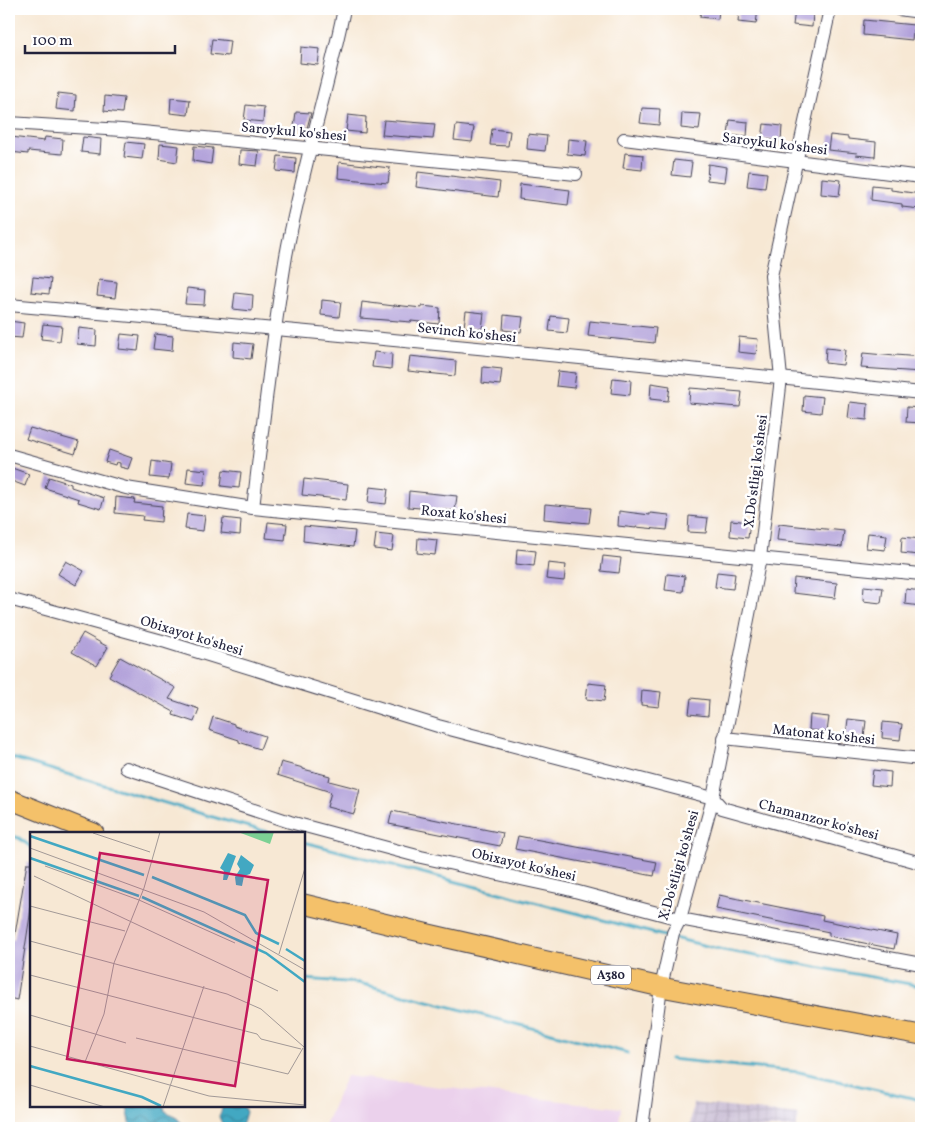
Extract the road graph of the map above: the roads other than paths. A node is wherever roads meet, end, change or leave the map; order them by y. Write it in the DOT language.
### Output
graph roads {
  1 [pos="344,9"];
  2 [pos="830,9"];
  3 [pos="898,9"];
  4 [pos="921,12"];
  5 [pos="9,124"];
  6 [pos="624,139"];
  7 [pos="310,147"];
  8 [pos="796,161"];
  9 [pos="576,174"];
  10 [pos="921,177"];
  11 [pos="9,305"];
  12 [pos="276,328"];
  13 [pos="781,378"];
  14 [pos="921,393"];
  15 [pos="9,455"];
  16 [pos="253,508"];
  17 [pos="760,558"];
  18 [pos="921,574"];
  19 [pos="9,599"];
  20 [pos="724,738"];
  21 [pos="921,759"];
  22 [pos="126,768"];
  23 [pos="712,798"];
  24 [pos="9,799"];
  25 [pos="92,832"];
  26 [pos="921,863"];
  27 [pos="305,904"];
  28 [pos="680,919"];
  29 [pos="921,964"];
  30 [pos="661,987"];
  31 [pos="921,1035"];
  32 [pos="642,1128"];
  1 -- 7 [label="street"];
  2 -- 8 [label="street, X.Do'stligi ko'shesi"];
  3 -- 4 [label="street"];
  5 -- 7 [label="street, Saroykul ko'shesi"];
  6 -- 8 [label="street, Saroykul ko'shesi"];
  7 -- 9 [label="street, Saroykul ko'shesi"];
  7 -- 12 [label="street"];
  8 -- 10 [label="street, Saroykul ko'shesi"];
  8 -- 13 [label="street, X.Do'stligi ko'shesi"];
  11 -- 12 [label="street, Sevinch ko'shesi"];
  12 -- 13 [label="street, Sevinch ko'shesi"];
  12 -- 16 [label="street"];
  13 -- 14 [label="street, Sevinch ko'shesi"];
  13 -- 17 [label="street, X.Do'stligi ko'shesi"];
  15 -- 16 [label="street, Roxat ko'shesi"];
  16 -- 17 [label="street, Roxat ko'shesi"];
  17 -- 18 [label="street, Roxat ko'shesi"];
  17 -- 20 [label="street, X.Do'stligi ko'shesi"];
  19 -- 23 [label="street, Obixayot ko'shesi"];
  20 -- 21 [label="street, Matonat ko'shesi"];
  20 -- 23 [label="street, X.Do'stligi ko'shesi"];
  22 -- 28 [label="street, Obixayot ko'shesi"];
  23 -- 26 [label="street, Chamanzor ko'shesi"];
  23 -- 28 [label="street, X.Do'stligi ko'shesi"];
  24 -- 25 [label="highway"];
  27 -- 30 [label="highway, A380"];
  28 -- 29 [label="street, Obixayot ko'shesi"];
  28 -- 30 [label="street, X.Do'stligi ko'shesi"];
  30 -- 31 [label="highway, A380"];
  30 -- 32 [label="street, X.Do'stligi ko'shesi"];
}
